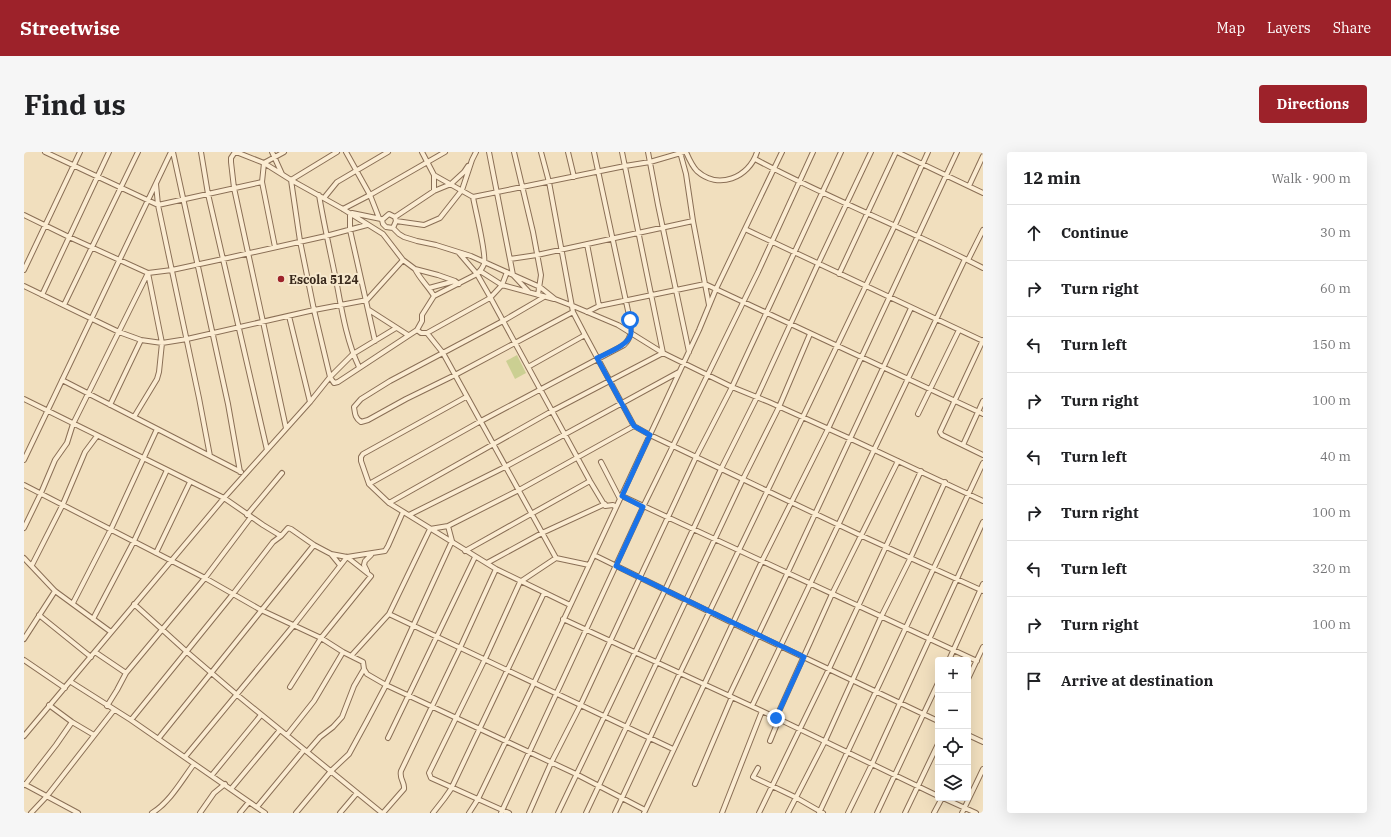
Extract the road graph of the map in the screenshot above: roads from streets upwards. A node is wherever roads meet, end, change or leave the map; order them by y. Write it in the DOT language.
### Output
graph roads {
  1 [pos="45,152"];
  2 [pos="80,152"];
  3 [pos="108,152"];
  4 [pos="138,152"];
  5 [pos="172,152"];
  6 [pos="201,152"];
  7 [pos="235,152"];
  8 [pos="272,152"];
  9 [pos="284,152"];
  10 [pos="337,152"];
  11 [pos="346,152"];
  12 [pos="388,152"];
  13 [pos="422,152"];
  14 [pos="445,152"];
  15 [pos="476,152"];
  16 [pos="489,152"];
  17 [pos="514,152"];
  18 [pos="541,152"];
  19 [pos="568,152"];
  20 [pos="594,152"];
  21 [pos="622,152"];
  22 [pos="648,152"];
  23 [pos="683,152"];
  24 [pos="757,152"];
  25 [pos="782,152"];
  26 [pos="813,152"];
  27 [pos="841,152"];
  28 [pos="871,152"];
  29 [pos="897,152"];
  30 [pos="928,152"];
  31 [pos="957,152"];
  32 [pos="50,153"];
  33 [pos="983,156"];
  34 [pos="275,157"];
  35 [pos="755,159"];
  36 [pos="472,160"];
  37 [pos="427,162"];
  38 [pos="650,162"];
  39 [pos="264,163"];
  40 [pos="923,163"];
  41 [pos="73,165"];
  42 [pos="625,166"];
  43 [pos="774,169"];
  44 [pos="355,170"];
  45 [pos="599,171"];
  46 [pos="282,174"];
  47 [pos="434,174"];
  48 [pos="946,174"];
  49 [pos="97,177"];
  50 [pos="574,177"];
  51 [pos="291,180"];
  52 [pos="156,182"];
  53 [pos="262,182"];
  54 [pos="549,182"];
  55 [pos="799,182"];
  56 [pos="451,184"];
  57 [pos="969,186"];
  58 [pos="121,188"];
  59 [pos="234,188"];
  60 [pos="523,188"];
  61 [pos="462,190"];
  62 [pos="434,191"];
  63 [pos="497,192"];
  64 [pos="822,192"];
  65 [pos="983,192"];
  66 [pos="208,194"];
  67 [pos="319,195"];
  68 [pos="370,195"];
  69 [pos="473,197"];
  70 [pos="324,198"];
  71 [pos="148,200"];
  72 [pos="184,200"];
  73 [pos="847,204"];
  74 [pos="158,205"];
  75 [pos="343,208"];
  76 [pos="350,213"];
  77 [pos="868,213"];
  78 [pos="24,215"];
  79 [pos="381,219"];
  80 [pos="396,219"];
  81 [pos="692,221"];
  82 [pos="367,225"];
  83 [pos="895,225"];
  84 [pos="45,226"];
  85 [pos="663,227"];
  86 [pos="393,228"];
  87 [pos="745,229"];
  88 [pos="350,230"];
  89 [pos="983,230"];
  90 [pos="639,232"];
  91 [pos="326,236"];
  92 [pos="917,236"];
  93 [pos="69,237"];
  94 [pos="612,238"];
  95 [pos="300,241"];
  96 [pos="771,242"];
  97 [pos="587,244"];
  98 [pos="275,247"];
  99 [pos="92,248"];
  100 [pos="562,249"];
  101 [pos="459,252"];
  102 [pos="249,253"];
  103 [pos="794,253"];
  104 [pos="537,255"];
  105 [pos="120,259"];
  106 [pos="224,259"];
  107 [pos="510,259"];
  108 [pos="967,259"];
  109 [pos="403,260"];
  110 [pos="485,262"];
  111 [pos="198,264"];
  112 [pos="818,264"];
  113 [pos="983,268"];
  114 [pos="415,269"];
  115 [pos="24,270"];
  116 [pos="172,270"];
  117 [pos="148,272"];
  118 [pos="507,272"];
  119 [pos="478,273"];
  120 [pos="839,274"];
  121 [pos="513,275"];
  122 [pos="457,282"];
  123 [pos="705,284"];
  124 [pos="502,285"];
  125 [pos="24,286"];
  126 [pos="865,286"];
  127 [pos="540,287"];
  128 [pos="429,288"];
  129 [pos="716,289"];
  130 [pos="676,290"];
  131 [pos="528,292"];
  132 [pos="42,295"];
  133 [pos="538,295"];
  134 [pos="651,295"];
  135 [pos="434,296"];
  136 [pos="544,296"];
  137 [pos="490,298"];
  138 [pos="888,298"];
  139 [pos="555,299"];
  140 [pos="367,300"];
  141 [pos="626,300"];
  142 [pos="742,302"];
  143 [pos="341,304"];
  144 [pos="64,305"];
  145 [pos="709,305"];
  146 [pos="573,306"];
  147 [pos="599,306"];
  148 [pos="911,308"];
  149 [pos="314,310"];
  150 [pos="368,310"];
  151 [pos="573,312"];
  152 [pos="586,312"];
  153 [pos="766,313"];
  154 [pos="289,316"];
  155 [pos="91,319"];
  156 [pos="936,319"];
  157 [pos="264,321"];
  158 [pos="503,321"];
  159 [pos="790,324"];
  160 [pos="238,327"];
  161 [pos="396,328"];
  162 [pos="417,330"];
  163 [pos="959,330"];
  164 [pos="119,332"];
  165 [pos="212,333"];
  166 [pos="427,333"];
  167 [pos="631,334"];
  168 [pos="810,334"];
  169 [pos="585,335"];
  170 [pos="408,336"];
  171 [pos="187,339"];
  172 [pos="141,340"];
  173 [pos="375,341"];
  174 [pos="983,341"];
  175 [pos="162,343"];
  176 [pos="515,343"];
  177 [pos="837,346"];
  178 [pos="689,352"];
  179 [pos="443,353"];
  180 [pos="352,354"];
  181 [pos="663,354"];
  182 [pos="860,357"];
  183 [pos="597,358"];
  184 [pos="683,363"];
  185 [pos="360,367"];
  186 [pos="528,367"];
  187 [pos="884,368"];
  188 [pos="680,372"];
  189 [pos="707,375"];
  190 [pos="455,376"];
  191 [pos="330,377"];
  192 [pos="908,379"];
  193 [pos="62,380"];
  194 [pos="609,381"];
  195 [pos="732,387"];
  196 [pos="540,389"];
  197 [pos="931,389"];
  198 [pos="89,393"];
  199 [pos="466,397"];
  200 [pos="757,397"];
  201 [pos="24,399"];
  202 [pos="954,401"];
  203 [pos="983,401"];
  204 [pos="310,402"];
  205 [pos="622,403"];
  206 [pos="110,405"];
  207 [pos="779,407"];
  208 [pos="48,411"];
  209 [pos="552,411"];
  210 [pos="978,412"];
  211 [pos="918,414"];
  212 [pos="983,414"];
  213 [pos="134,417"];
  214 [pos="802,418"];
  215 [pos="481,421"];
  216 [pos="73,424"];
  217 [pos="634,426"];
  218 [pos="286,428"];
  219 [pos="157,429"];
  220 [pos="828,429"];
  221 [pos="565,435"];
  222 [pos="650,435"];
  223 [pos="97,436"];
  224 [pos="851,439"];
  225 [pos="493,443"];
  226 [pos="963,445"];
  227 [pos="672,446"];
  228 [pos="267,450"];
  229 [pos="875,450"];
  230 [pos="983,454"];
  231 [pos="210,456"];
  232 [pos="696,457"];
  233 [pos="577,458"];
  234 [pos="143,459"];
  235 [pos="24,460"];
  236 [pos="898,461"];
  237 [pos="601,462"];
  238 [pos="983,463"];
  239 [pos="505,467"];
  240 [pos="721,469"];
  241 [pos="167,470"];
  242 [pos="921,471"];
  243 [pos="240,472"];
  244 [pos="282,473"];
  245 [pos="245,474"];
  246 [pos="743,480"];
  247 [pos="590,481"];
  248 [pos="190,482"];
  249 [pos="945,482"];
  250 [pos="369,484"];
  251 [pos="24,485"];
  252 [pos="519,490"];
  253 [pos="767,491"];
  254 [pos="41,493"];
  255 [pos="969,494"];
  256 [pos="621,497"];
  257 [pos="224,498"];
  258 [pos="983,501"];
  259 [pos="389,502"];
  260 [pos="792,503"];
  261 [pos="63,504"];
  262 [pos="605,504"];
  263 [pos="616,507"];
  264 [pos="643,507"];
  265 [pos="403,512"];
  266 [pos="815,513"];
  267 [pos="532,514"];
  268 [pos="247,515"];
  269 [pos="409,515"];
  270 [pos="251,517"];
  271 [pos="668,518"];
  272 [pos="983,522"];
  273 [pos="838,525"];
  274 [pos="448,526"];
  275 [pos="24,528"];
  276 [pos="111,529"];
  277 [pos="430,529"];
  278 [pos="693,529"];
  279 [pos="542,533"];
  280 [pos="281,536"];
  281 [pos="862,536"];
  282 [pos="715,539"];
  283 [pos="134,541"];
  284 [pos="452,541"];
  285 [pos="314,545"];
  286 [pos="886,547"];
  287 [pos="465,550"];
  288 [pos="739,550"];
  289 [pos="382,552"];
  290 [pos="156,553"];
  291 [pos="331,554"];
  292 [pos="594,555"];
  293 [pos="347,557"];
  294 [pos="475,557"];
  295 [pos="911,557"];
  296 [pos="24,558"];
  297 [pos="556,558"];
  298 [pos="171,560"];
  299 [pos="762,560"];
  300 [pos="487,563"];
  301 [pos="590,564"];
  302 [pos="32,565"];
  303 [pos="340,565"];
  304 [pos="616,566"];
  305 [pos="496,569"];
  306 [pos="934,569"];
  307 [pos="788,572"];
  308 [pos="371,576"];
  309 [pos="640,577"];
  310 [pos="205,578"];
  311 [pos="956,580"];
  312 [pos="520,582"];
  313 [pos="810,584"];
  314 [pos="983,584"];
  315 [pos="665,590"];
  316 [pos="55,591"];
  317 [pos="982,591"];
  318 [pos="544,593"];
  319 [pos="233,594"];
  320 [pos="832,594"];
  321 [pos="687,600"];
  322 [pos="73,603"];
  323 [pos="134,604"];
  324 [pos="570,605"];
  325 [pos="858,607"];
  326 [pos="261,610"];
  327 [pos="710,612"];
  328 [pos="389,614"];
  329 [pos="39,615"];
  330 [pos="881,617"];
  331 [pos="93,619"];
  332 [pos="563,619"];
  333 [pos="733,623"];
  334 [pos="294,625"];
  335 [pos="413,626"];
  336 [pos="162,628"];
  337 [pos="586,629"];
  338 [pos="906,629"];
  339 [pos="111,632"];
  340 [pos="757,635"];
  341 [pos="437,637"];
  342 [pos="321,638"];
  343 [pos="24,639"];
  344 [pos="929,639"];
  345 [pos="611,640"];
  346 [pos="781,646"];
  347 [pos="983,647"];
  348 [pos="460,648"];
  349 [pos="953,650"];
  350 [pos="95,652"];
  351 [pos="187,652"];
  352 [pos="343,652"];
  353 [pos="635,652"];
  354 [pos="352,656"];
  355 [pos="91,657"];
  356 [pos="804,657"];
  357 [pos="950,657"];
  358 [pos="485,659"];
  359 [pos="24,660"];
  360 [pos="976,661"];
  361 [pos="657,662"];
  362 [pos="364,669"];
  363 [pos="507,669"];
  364 [pos="830,669"];
  365 [pos="971,672"];
  366 [pos="126,673"];
  367 [pos="212,673"];
  368 [pos="680,673"];
  369 [pos="853,681"];
  370 [pos="71,682"];
  371 [pos="534,683"];
  372 [pos="386,684"];
  373 [pos="703,684"];
  374 [pos="290,687"];
  375 [pos="65,688"];
  376 [pos="935,689"];
  377 [pos="875,692"];
  378 [pos="557,693"];
  379 [pos="236,694"];
  380 [pos="408,695"];
  381 [pos="730,696"];
  382 [pos="899,703"];
  383 [pos="581,704"];
  384 [pos="49,706"];
  385 [pos="107,706"];
  386 [pos="433,706"];
  387 [pos="752,706"];
  388 [pos="114,710"];
  389 [pos="762,711"];
  390 [pos="923,714"];
  391 [pos="262,715"];
  392 [pos="604,715"];
  393 [pos="455,717"];
  394 [pos="777,719"];
  395 [pos="131,720"];
  396 [pos="935,720"];
  397 [pos="72,722"];
  398 [pos="628,727"];
  399 [pos="479,728"];
  400 [pos="801,729"];
  401 [pos="280,730"];
  402 [pos="94,735"];
  403 [pos="287,735"];
  404 [pos="24,736"];
  405 [pos="388,738"];
  406 [pos="650,738"];
  407 [pos="971,738"];
  408 [pos="158,739"];
  409 [pos="770,740"];
  410 [pos="506,741"];
  411 [pos="825,741"];
  412 [pos="983,742"];
  413 [pos="673,749"];
  414 [pos="935,750"];
  415 [pos="306,751"];
  416 [pos="848,752"];
  417 [pos="529,753"];
  418 [pos="185,757"];
  419 [pos="551,763"];
  420 [pos="194,764"];
  421 [pos="872,764"];
  422 [pos="758,768"];
  423 [pos="983,769"];
  424 [pos="331,771"];
  425 [pos="576,774"];
  426 [pos="212,775"];
  427 [pos="895,775"];
  428 [pos="24,784"];
  429 [pos="225,784"];
  430 [pos="695,784"];
  431 [pos="599,786"];
  432 [pos="772,786"];
  433 [pos="918,786"];
  434 [pos="451,787"];
  435 [pos="231,788"];
  436 [pos="357,793"];
  437 [pos="935,794"];
  438 [pos="47,796"];
  439 [pos="795,797"];
  440 [pos="622,798"];
  441 [pos="478,799"];
  442 [pos="940,801"];
  443 [pos="949,801"];
  444 [pos="249,802"];
  445 [pos="257,807"];
  446 [pos="965,808"];
  447 [pos="502,811"];
  448 [pos="645,811"];
  449 [pos="820,812"];
  450 [pos="31,813"];
  451 [pos="78,813"];
  452 [pos="152,813"];
  453 [pos="200,813"];
  454 [pos="240,813"];
  455 [pos="265,813"];
  456 [pos="296,813"];
  457 [pos="340,813"];
  458 [pos="383,813"];
  459 [pos="433,813"];
  460 [pos="469,813"];
  461 [pos="509,813"];
  462 [pos="530,813"];
  463 [pos="558,813"];
  464 [pos="586,813"];
  465 [pos="615,813"];
  466 [pos="722,813"];
  467 [pos="759,813"];
  468 [pos="788,813"];
  469 [pos="848,813"];
  470 [pos="877,813"];
  471 [pos="905,813"];
  472 [pos="934,813"];
  473 [pos="962,813"];
  474 [pos="976,813"];
  1 -- 32 [label="street"];
  2 -- 41 [label="street"];
  3 -- 49 [label="street"];
  4 -- 58 [label="street"];
  5 -- 52 [label="street"];
  5 -- 72 [label="street"];
  6 -- 66 [label="street"];
  7 -- 39 [label="street"];
  7 -- 59 [label="street"];
  8 -- 34 [label="street"];
  9 -- 34 [label="street"];
  10 -- 51 [label="street"];
  11 -- 44 [label="street"];
  12 -- 44 [label="street"];
  13 -- 37 [label="street"];
  14 -- 37 [label="street"];
  15 -- 36 [label="street"];
  16 -- 63 [label="street"];
  17 -- 60 [label="street"];
  18 -- 54 [label="street"];
  19 -- 50 [label="street"];
  20 -- 45 [label="street"];
  21 -- 42 [label="street"];
  22 -- 38 [label="street"];
  23 -- 35 [label="street"];
  23 -- 38 [label="street"];
  23 -- 81 [label="street"];
  24 -- 35 [label="street"];
  25 -- 43 [label="street"];
  26 -- 55 [label="street"];
  27 -- 64 [label="street"];
  28 -- 73 [label="street"];
  29 -- 40 [label="street"];
  29 -- 77 [label="street"];
  30 -- 40 [label="street"];
  31 -- 48 [label="street"];
  32 -- 41 [label="street"];
  33 -- 57 [label="street"];
  34 -- 39 [label="street"];
  34 -- 46 [label="street"];
  35 -- 43 [label="street"];
  36 -- 56 [label="street"];
  36 -- 61 [label="street"];
  37 -- 47 [label="street"];
  37 -- 68 [label="street"];
  38 -- 42 [label="street"];
  38 -- 85 [label="street"];
  39 -- 46 [label="street"];
  39 -- 53 [label="street"];
  40 -- 48 [label="street"];
  40 -- 83 [label="street"];
  41 -- 49 [label="street"];
  41 -- 84 [label="street"];
  42 -- 45 [label="street"];
  42 -- 90 [label="street"];
  43 -- 55 [label="street"];
  43 -- 87 [label="street"];
  44 -- 68 [label="street"];
  44 -- 70 [label="street"];
  45 -- 50 [label="street"];
  45 -- 94 [label="street"];
  46 -- 51 [label="street"];
  47 -- 56 [label="street"];
  47 -- 62 [label="street"];
  48 -- 57 [label="street"];
  48 -- 92 [label="street"];
  49 -- 58 [label="street"];
  49 -- 93 [label="street"];
  50 -- 54 [label="street"];
  51 -- 67 [label="street"];
  51 -- 95 [label="street"];
  52 -- 71 [label="street"];
  52 -- 74 [label="street"];
  53 -- 59 [label="street"];
  53 -- 98 [label="street"];
  54 -- 60 [label="street"];
  54 -- 100 [label="street"];
  55 -- 64 [label="street"];
  55 -- 96 [label="street"];
  56 -- 61 [label="street"];
  56 -- 62 [label="street"];
  57 -- 65 [label="street"];
  58 -- 71 [label="street"];
  58 -- 99 [label="street"];
  59 -- 66 [label="street"];
  59 -- 102 [label="street"];
  60 -- 63 [label="street"];
  60 -- 104 [label="street"];
  61 -- 69 [label="street"];
  61 -- 80 [label="street"];
  62 -- 80 [label="street"];
  63 -- 69 [label="street"];
  63 -- 107 [label="street"];
  64 -- 73 [label="street"];
  64 -- 103 [label="street"];
  66 -- 72 [label="street"];
  66 -- 106 [label="street"];
  67 -- 70 [label="street"];
  67 -- 91 [label="street"];
  68 -- 75 [label="street"];
  68 -- 79 [label="street"];
  69 -- 110 [label="street"];
  70 -- 75 [label="street"];
  71 -- 74 [label="street"];
  71 -- 105 [label="street"];
  72 -- 74 [label="street"];
  72 -- 111 [label="street"];
  73 -- 77 [label="street"];
  73 -- 112 [label="street"];
  74 -- 116 [label="street"];
  75 -- 76 [label="street"];
  76 -- 79 [label="street"];
  76 -- 82 [label="street"];
  76 -- 88 [label="street"];
  77 -- 83 [label="street"];
  77 -- 120 [label="street"];
  78 -- 84 [label="street"];
  79 -- 80 [label="street"];
  79 -- 86 [label="street"];
  80 -- 86 [label="street"];
  81 -- 85 [label="street"];
  81 -- 123 [label="street"];
  82 -- 88 [label="street"];
  82 -- 109 [label="street"];
  83 -- 92 [label="street"];
  83 -- 126 [label="street"];
  84 -- 93 [label="street"];
  84 -- 115 [label="street"];
  85 -- 90 [label="street"];
  85 -- 130 [label="street"];
  86 -- 101 [label="street"];
  87 -- 96 [label="street"];
  87 -- 129 [label="street"];
  88 -- 91 [label="street"];
  88 -- 140 [label="street"];
  89 -- 108 [label="street"];
  90 -- 94 [label="street"];
  90 -- 134 [label="street"];
  91 -- 95 [label="street"];
  91 -- 143 [label="street"];
  92 -- 108 [label="street"];
  92 -- 138 [label="street"];
  93 -- 99 [label="street"];
  93 -- 132 [label="street"];
  94 -- 97 [label="street"];
  94 -- 141 [label="street"];
  95 -- 98 [label="street"];
  95 -- 149 [label="street"];
  96 -- 103 [label="street"];
  96 -- 142 [label="street"];
  97 -- 100 [label="street"];
  97 -- 147 [label="street"];
  98 -- 102 [label="street"];
  99 -- 105 [label="street"];
  99 -- 144 [label="street"];
  100 -- 104 [label="street"];
  100 -- 146 [label="street"];
  101 -- 110 [label="street"];
  101 -- 119 [label="street"];
  102 -- 106 [label="street"];
  102 -- 157 [label="street"];
  103 -- 112 [label="street"];
  103 -- 153 [label="street"];
  104 -- 107 [label="street"];
  104 -- 127 [label="street"];
  105 -- 117 [label="street"];
  105 -- 155 [label="street"];
  106 -- 111 [label="street"];
  106 -- 160 [label="street"];
  107 -- 121 [label="street"];
  108 -- 113 [label="street"];
  108 -- 156 [label="street"];
  109 -- 114 [label="street"];
  109 -- 140 [label="street"];
  110 -- 118 [label="street"];
  110 -- 119 [label="street"];
  111 -- 116 [label="street"];
  111 -- 165 [label="street"];
  112 -- 120 [label="street"];
  112 -- 159 [label="street"];
  114 -- 122 [label="street"];
  114 -- 128 [label="street"];
  116 -- 117 [label="street"];
  116 -- 171 [label="street"];
  117 -- 164 [label="street"];
  117 -- 175 [label="street"];
  118 -- 121 [label="street"];
  118 -- 124 [label="street"];
  119 -- 122 [label="street"];
  119 -- 124 [label="street"];
  119 -- 137 [label="street"];
  120 -- 126 [label="street"];
  121 -- 127 [label="street"];
  121 -- 131 [label="street"];
  122 -- 128 [label="street"];
  122 -- 135 [label="street"];
  123 -- 129 [label="street"];
  123 -- 130 [label="street"];
  123 -- 145 [label="street"];
  124 -- 131 [label="street"];
  124 -- 137 [label="street"];
  125 -- 132 [label="street"];
  126 -- 138 [label="street"];
  126 -- 177 [label="street"];
  127 -- 133 [label="street"];
  127 -- 139 [label="street"];
  128 -- 135 [label="street"];
  129 -- 142 [label="street"];
  129 -- 145 [label="street"];
  130 -- 134 [label="street"];
  130 -- 178 [label="street"];
  131 -- 133 [label="street"];
  132 -- 144 [label="street"];
  133 -- 136 [label="street"];
  134 -- 141 [label="street"];
  134 -- 181 [label="street"];
  135 -- 162 [label="street"];
  136 -- 139 [label="street"];
  136 -- 158 [label="street"];
  137 -- 158 [label="street"];
  137 -- 166 [label="street"];
  138 -- 148 [label="street"];
  138 -- 182 [label="street"];
  139 -- 146 [label="street"];
  140 -- 143 [label="street"];
  140 -- 150 [label="street"];
  141 -- 147 [label="street"];
  141 -- 167 [label="street"];
  142 -- 153 [label="street"];
  142 -- 189 [label="street"];
  143 -- 149 [label="street"];
  143 -- 180 [label="street"];
  144 -- 155 [label="street"];
  145 -- 178 [label="street"];
  146 -- 151 [label="street"];
  146 -- 152 [label="street"];
  147 -- 152 [label="street"];
  148 -- 156 [label="street"];
  148 -- 187 [label="street"];
  149 -- 154 [label="street"];
  149 -- 191 [label="street"];
  150 -- 161 [label="street"];
  150 -- 173 [label="street"];
  151 -- 169 [label="street"];
  151 -- 176 [label="street"];
  152 -- 167 [label="street"];
  153 -- 159 [label="street"];
  153 -- 195 [label="street"];
  154 -- 157 [label="street"];
  154 -- 204 [label="street"];
  155 -- 164 [label="street"];
  155 -- 193 [label="street"];
  156 -- 163 [label="street"];
  156 -- 192 [label="street"];
  157 -- 160 [label="street"];
  157 -- 218 [label="street"];
  158 -- 176 [label="street"];
  158 -- 179 [label="street"];
  159 -- 168 [label="street"];
  159 -- 200 [label="street"];
  160 -- 165 [label="street"];
  160 -- 228 [label="street"];
  161 -- 170 [label="street"];
  161 -- 173 [label="street"];
  162 -- 166 [label="street"];
  162 -- 170 [label="street"];
  163 -- 174 [label="street"];
  163 -- 197 [label="street"];
  164 -- 172 [label="street"];
  164 -- 198 [label="street"];
  165 -- 171 [label="street"];
  165 -- 243 [label="street"];
  166 -- 179 [label="street"];
  167 -- 181 [label="street"];
  167 -- 183 [label="street"];
  168 -- 177 [label="street"];
  168 -- 207 [label="street"];
  169 -- 183 [label="street"];
  169 -- 186 [label="street"];
  170 -- 185 [label="street"];
  171 -- 175 [label="street"];
  171 -- 231 [label="street"];
  172 -- 175 [label="street"];
  172 -- 206 [label="street"];
  173 -- 180 [label="street"];
  174 -- 202 [label="street"];
  175 -- 213 [label="street"];
  176 -- 186 [label="street"];
  176 -- 190 [label="street"];
  177 -- 182 [label="street"];
  177 -- 214 [label="street"];
  178 -- 184 [label="street"];
  179 -- 190 [label="street"];
  179 -- 190 [label="street"];
  180 -- 185 [label="street"];
  180 -- 191 [label="street"];
  181 -- 184 [label="street"];
  181 -- 194 [label="street"];
  182 -- 187 [label="street"];
  182 -- 220 [label="street"];
  183 -- 194 [label="street"];
  183 -- 196 [label="street"];
  184 -- 188 [label="street"];
  184 -- 189 [label="street"];
  185 -- 191 [label="street"];
  186 -- 196 [label="street"];
  187 -- 192 [label="street"];
  187 -- 224 [label="street"];
  188 -- 205 [label="street"];
  188 -- 222 [label="street"];
  189 -- 195 [label="street"];
  189 -- 227 [label="street"];
  190 -- 199 [label="street"];
  191 -- 204 [label="street"];
  192 -- 197 [label="street"];
  192 -- 229 [label="street"];
  193 -- 198 [label="street"];
  193 -- 208 [label="street"];
  194 -- 205 [label="street"];
  194 -- 209 [label="street"];
  195 -- 200 [label="street"];
  195 -- 232 [label="street"];
  196 -- 209 [label="street"];
  196 -- 215 [label="street"];
  197 -- 202 [label="street"];
  197 -- 211 [label="street"];
  198 -- 206 [label="street"];
  198 -- 216 [label="street"];
  199 -- 215 [label="street"];
  199 -- 250 [label="street"];
  200 -- 207 [label="street"];
  200 -- 240 [label="street"];
  201 -- 208 [label="street"];
  202 -- 210 [label="street"];
  202 -- 226 [label="street"];
  203 -- 210 [label="street"];
  204 -- 218 [label="street"];
  205 -- 217 [label="street"];
  205 -- 221 [label="street"];
  206 -- 213 [label="street"];
  207 -- 214 [label="street"];
  207 -- 246 [label="street"];
  208 -- 216 [label="street"];
  208 -- 235 [label="street"];
  209 -- 221 [label="street"];
  209 -- 225 [label="street"];
  210 -- 212 [label="street"];
  210 -- 226 [label="street"];
  213 -- 219 [label="street"];
  214 -- 220 [label="street"];
  214 -- 253 [label="street"];
  215 -- 225 [label="street"];
  215 -- 250 [label="street"];
  216 -- 223 [label="street"];
  216 -- 254 [label="street"];
  217 -- 222 [label="street"];
  217 -- 233 [label="street"];
  218 -- 228 [label="street"];
  219 -- 231 [label="street"];
  219 -- 234 [label="street"];
  220 -- 224 [label="street"];
  220 -- 260 [label="street"];
  221 -- 233 [label="street"];
  221 -- 239 [label="street"];
  222 -- 227 [label="street"];
  222 -- 256 [label="street"];
  223 -- 234 [label="street"];
  223 -- 261 [label="street"];
  224 -- 229 [label="street"];
  224 -- 266 [label="street"];
  225 -- 239 [label="street"];
  225 -- 259 [label="street"];
  226 -- 230 [label="street"];
  227 -- 232 [label="street"];
  227 -- 264 [label="street"];
  228 -- 245 [label="street"];
  229 -- 236 [label="street"];
  229 -- 273 [label="street"];
  231 -- 243 [label="street"];
  232 -- 240 [label="street"];
  232 -- 271 [label="street"];
  233 -- 247 [label="street"];
  233 -- 252 [label="street"];
  234 -- 241 [label="street"];
  234 -- 276 [label="street"];
  236 -- 242 [label="street"];
  236 -- 281 [label="street"];
  237 -- 256 [label="street"];
  238 -- 255 [label="street"];
  239 -- 252 [label="street"];
  239 -- 269 [label="street"];
  240 -- 246 [label="street"];
  240 -- 278 [label="street"];
  241 -- 248 [label="street"];
  241 -- 283 [label="street"];
  242 -- 249 [label="street"];
  242 -- 286 [label="street"];
  243 -- 245 [label="street"];
  244 -- 268 [label="street"];
  245 -- 257 [label="street"];
  246 -- 253 [label="street"];
  246 -- 282 [label="street"];
  247 -- 262 [label="street"];
  247 -- 267 [label="street"];
  248 -- 257 [label="street"];
  248 -- 290 [label="street"];
  249 -- 255 [label="street"];
  249 -- 295 [label="street"];
  250 -- 259 [label="street"];
  251 -- 254 [label="street"];
  252 -- 267 [label="street"];
  252 -- 274 [label="street"];
  253 -- 260 [label="street"];
  253 -- 288 [label="street"];
  254 -- 261 [label="street"];
  254 -- 275 [label="street"];
  255 -- 258 [label="street"];
  255 -- 306 [label="street"];
  256 -- 263 [label="street"];
  256 -- 264 [label="street"];
  257 -- 268 [label="street"];
  257 -- 298 [label="street"];
  259 -- 265 [label="street"];
  260 -- 266 [label="street"];
  260 -- 299 [label="street"];
  261 -- 276 [label="street"];
  261 -- 302 [label="street"];
  262 -- 263 [label="street"];
  262 -- 279 [label="street"];
  263 -- 292 [label="street"];
  264 -- 271 [label="street"];
  264 -- 304 [label="street"];
  265 -- 269 [label="street"];
  265 -- 289 [label="street"];
  266 -- 273 [label="street"];
  266 -- 307 [label="street"];
  267 -- 279 [label="street"];
  267 -- 287 [label="street"];
  268 -- 270 [label="street"];
  269 -- 277 [label="street"];
  270 -- 280 [label="street"];
  270 -- 310 [label="street"];
  271 -- 278 [label="street"];
  271 -- 309 [label="street"];
  272 -- 311 [label="street"];
  273 -- 281 [label="street"];
  273 -- 313 [label="street"];
  274 -- 277 [label="street"];
  274 -- 284 [label="street"];
  276 -- 283 [label="street"];
  276 -- 322 [label="street"];
  277 -- 284 [label="street"];
  277 -- 328 [label="street"];
  278 -- 282 [label="street"];
  278 -- 315 [label="street"];
  279 -- 297 [label="street"];
  279 -- 300 [label="street"];
  280 -- 285 [label="street"];
  280 -- 319 [label="street"];
  281 -- 286 [label="street"];
  281 -- 320 [label="street"];
  282 -- 288 [label="street"];
  282 -- 321 [label="street"];
  283 -- 290 [label="street"];
  283 -- 331 [label="street"];
  284 -- 287 [label="street"];
  284 -- 335 [label="street"];
  285 -- 291 [label="street"];
  285 -- 326 [label="street"];
  286 -- 295 [label="street"];
  286 -- 325 [label="street"];
  287 -- 294 [label="street"];
  288 -- 299 [label="street"];
  288 -- 327 [label="street"];
  289 -- 293 [label="street"];
  289 -- 308 [label="street"];
  290 -- 298 [label="street"];
  291 -- 293 [label="street"];
  291 -- 303 [label="street"];
  292 -- 301 [label="street"];
  292 -- 304 [label="street"];
  293 -- 303 [label="street"];
  293 -- 308 [label="street"];
  294 -- 300 [label="street"];
  294 -- 341 [label="street"];
  295 -- 306 [label="street"];
  295 -- 330 [label="street"];
  296 -- 302 [label="street"];
  297 -- 301 [label="street"];
  297 -- 312 [label="street"];
  298 -- 310 [label="street"];
  298 -- 323 [label="street"];
  299 -- 307 [label="street"];
  299 -- 333 [label="street"];
  300 -- 305 [label="street"];
  301 -- 324 [label="street"];
  302 -- 316 [label="street"];
  303 -- 334 [label="street"];
  304 -- 309 [label="street"];
  304 -- 337 [label="street"];
  305 -- 312 [label="street"];
  305 -- 348 [label="street"];
  306 -- 311 [label="street"];
  306 -- 338 [label="street"];
  307 -- 313 [label="street"];
  307 -- 340 [label="street"];
  308 -- 342 [label="street"];
  309 -- 315 [label="street"];
  309 -- 345 [label="street"];
  310 -- 319 [label="street"];
  310 -- 336 [label="street"];
  311 -- 317 [label="street"];
  311 -- 344 [label="street"];
  312 -- 318 [label="street"];
  312 -- 358 [label="street"];
  313 -- 320 [label="street"];
  313 -- 346 [label="street"];
  314 -- 317 [label="street"];
  315 -- 321 [label="street"];
  315 -- 353 [label="street"];
  316 -- 322 [label="street"];
  316 -- 329 [label="street"];
  317 -- 349 [label="street"];
  318 -- 324 [label="street"];
  318 -- 363 [label="street"];
  319 -- 326 [label="street"];
  319 -- 351 [label="street"];
  320 -- 325 [label="street"];
  320 -- 356 [label="street"];
  321 -- 327 [label="street"];
  321 -- 361 [label="street"];
  322 -- 331 [label="street"];
  323 -- 336 [label="street"];
  323 -- 339 [label="street"];
  324 -- 332 [label="street"];
  325 -- 330 [label="street"];
  325 -- 364 [label="street"];
  326 -- 334 [label="street"];
  326 -- 367 [label="street"];
  327 -- 333 [label="street"];
  327 -- 368 [label="street"];
  328 -- 335 [label="street"];
  328 -- 354 [label="street"];
  329 -- 343 [label="street"];
  329 -- 355 [label="street"];
  330 -- 338 [label="street"];
  330 -- 369 [label="street"];
  331 -- 339 [label="street"];
  332 -- 337 [label="street"];
  332 -- 371 [label="street"];
  333 -- 340 [label="street"];
  333 -- 373 [label="street"];
  334 -- 342 [label="street"];
  334 -- 379 [label="street"];
  335 -- 341 [label="street"];
  335 -- 372 [label="street"];
  336 -- 351 [label="street"];
  336 -- 366 [label="street"];
  337 -- 345 [label="street"];
  337 -- 378 [label="street"];
  338 -- 344 [label="street"];
  338 -- 377 [label="street"];
  339 -- 350 [label="street"];
  340 -- 346 [label="street"];
  340 -- 381 [label="street"];
  341 -- 348 [label="street"];
  341 -- 380 [label="street"];
  342 -- 352 [label="street"];
  342 -- 374 [label="street"];
  344 -- 349 [label="street"];
  344 -- 382 [label="street"];
  345 -- 353 [label="street"];
  345 -- 383 [label="street"];
  346 -- 356 [label="street"];
  346 -- 387 [label="street"];
  347 -- 360 [label="street"];
  348 -- 358 [label="street"];
  348 -- 386 [label="street"];
  349 -- 357 [label="street"];
  349 -- 360 [label="street"];
  350 -- 355 [label="street"];
  350 -- 366 [label="street"];
  351 -- 367 [label="street"];
  351 -- 395 [label="street"];
  352 -- 354 [label="street"];
  352 -- 403 [label="street"];
  353 -- 361 [label="street"];
  353 -- 392 [label="street"];
  354 -- 362 [label="street"];
  355 -- 370 [label="street"];
  356 -- 364 [label="street"];
  356 -- 394 [label="street"];
  358 -- 363 [label="street"];
  358 -- 393 [label="street"];
  359 -- 375 [label="street"];
  360 -- 365 [label="street"];
  361 -- 368 [label="street"];
  361 -- 398 [label="street"];
  362 -- 372 [label="street"];
  362 -- 415 [label="street"];
  363 -- 371 [label="street"];
  363 -- 399 [label="street"];
  364 -- 369 [label="street"];
  364 -- 400 [label="street"];
  366 -- 385 [label="street"];
  367 -- 379 [label="street"];
  367 -- 408 [label="street"];
  368 -- 373 [label="street"];
  368 -- 406 [label="street"];
  369 -- 377 [label="street"];
  369 -- 411 [label="street"];
  370 -- 375 [label="street"];
  370 -- 385 [label="street"];
  371 -- 378 [label="street"];
  371 -- 410 [label="street"];
  372 -- 380 [label="street"];
  372 -- 424 [label="street"];
  373 -- 381 [label="street"];
  373 -- 413 [label="street"];
  375 -- 384 [label="street"];
  376 -- 390 [label="street"];
  377 -- 382 [label="street"];
  377 -- 416 [label="street"];
  378 -- 383 [label="street"];
  378 -- 417 [label="street"];
  379 -- 391 [label="street"];
  379 -- 418 [label="street"];
  380 -- 386 [label="street"];
  380 -- 405 [label="street"];
  381 -- 387 [label="street"];
  381 -- 430 [label="street"];
  382 -- 390 [label="street"];
  382 -- 421 [label="street"];
  383 -- 392 [label="street"];
  383 -- 419 [label="street"];
  384 -- 397 [label="street"];
  384 -- 404 [label="street"];
  385 -- 388 [label="street"];
  386 -- 393 [label="street"];
  386 -- 458 [label="street"];
  387 -- 389 [label="street"];
  388 -- 395 [label="street"];
  388 -- 402 [label="street"];
  389 -- 394 [label="street"];
  389 -- 466 [label="street"];
  390 -- 396 [label="street"];
  390 -- 427 [label="street"];
  391 -- 401 [label="street"];
  391 -- 426 [label="street"];
  392 -- 398 [label="street"];
  392 -- 425 [label="street"];
  393 -- 399 [label="street"];
  393 -- 434 [label="street"];
  394 -- 400 [label="street"];
  394 -- 409 [label="street"];
  395 -- 408 [label="street"];
  397 -- 402 [label="street"];
  397 -- 428 [label="street"];
  398 -- 406 [label="street"];
  398 -- 431 [label="street"];
  399 -- 410 [label="street"];
  399 -- 434 [label="street"];
  400 -- 411 [label="street"];
  400 -- 432 [label="street"];
  401 -- 403 [label="street"];
  401 -- 435 [label="street"];
  402 -- 438 [label="street"];
  403 -- 415 [label="street"];
  406 -- 413 [label="street"];
  406 -- 440 [label="street"];
  407 -- 412 [label="street"];
  408 -- 418 [label="street"];
  410 -- 417 [label="street"];
  410 -- 441 [label="street"];
  411 -- 416 [label="street"];
  411 -- 439 [label="street"];
  413 -- 448 [label="street"];
  414 -- 433 [label="street"];
  415 -- 424 [label="street"];
  415 -- 445 [label="street"];
  416 -- 421 [label="street"];
  416 -- 449 [label="street"];
  417 -- 419 [label="street"];
  417 -- 447 [label="street"];
  418 -- 420 [label="street"];
  419 -- 425 [label="street"];
  419 -- 462 [label="street"];
  420 -- 426 [label="street"];
  420 -- 452 [label="street"];
  421 -- 427 [label="street"];
  421 -- 469 [label="street"];
  422 -- 432 [label="street"];
  423 -- 446 [label="street"];
  424 -- 436 [label="street"];
  424 -- 456 [label="street"];
  425 -- 431 [label="street"];
  425 -- 463 [label="street"];
  426 -- 429 [label="street"];
  427 -- 433 [label="street"];
  427 -- 470 [label="street"];
  428 -- 438 [label="street"];
  429 -- 435 [label="street"];
  429 -- 453 [label="street"];
  431 -- 440 [label="street"];
  431 -- 464 [label="street"];
  432 -- 439 [label="street"];
  432 -- 467 [label="street"];
  433 -- 437 [label="street"];
  433 -- 471 [label="street"];
  434 -- 441 [label="street"];
  434 -- 459 [label="street"];
  435 -- 444 [label="street"];
  436 -- 457 [label="street"];
  436 -- 458 [label="street"];
  438 -- 450 [label="street"];
  438 -- 451 [label="street"];
  439 -- 449 [label="street"];
  439 -- 468 [label="street"];
  440 -- 448 [label="street"];
  440 -- 465 [label="street"];
  441 -- 447 [label="street"];
  441 -- 460 [label="street"];
  442 -- 472 [label="street"];
  443 -- 446 [label="street"];
  444 -- 445 [label="street"];
  444 -- 454 [label="street"];
  445 -- 455 [label="street"];
  446 -- 473 [label="street"];
  446 -- 474 [label="street"];
  447 -- 461 [label="street"];
}
